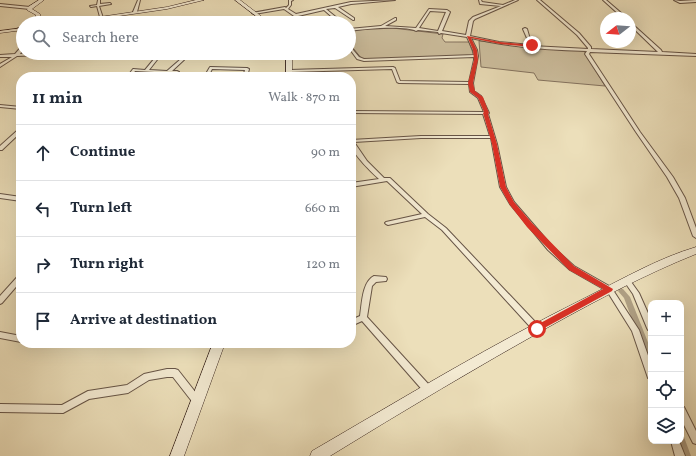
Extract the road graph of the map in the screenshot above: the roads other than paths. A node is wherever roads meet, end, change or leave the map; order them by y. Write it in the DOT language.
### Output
graph roads {
  1 [pos="42,0"];
  2 [pos="99,0"];
  3 [pos="139,0"];
  4 [pos="202,0"];
  5 [pos="237,0"];
  6 [pos="292,0"];
  7 [pos="393,0"];
  8 [pos="480,0"];
  9 [pos="517,0"];
  10 [pos="538,0"];
  11 [pos="605,0"];
  12 [pos="674,0"];
  13 [pos="361,1"];
  14 [pos="696,1"];
  15 [pos="110,4"];
  16 [pos="0,5"];
  17 [pos="502,5"];
  18 [pos="92,6"];
  19 [pos="98,6"];
  20 [pos="391,6"];
  21 [pos="336,7"];
  22 [pos="30,8"];
  23 [pos="287,9"];
  24 [pos="324,9"];
  25 [pos="135,12"];
  26 [pos="618,12"];
  27 [pos="254,13"];
  28 [pos="38,16"];
  29 [pos="102,16"];
  30 [pos="109,16"];
  31 [pos="258,16"];
  32 [pos="332,16"];
  33 [pos="349,16"];
  34 [pos="395,19"];
  35 [pos="382,26"];
  36 [pos="636,28"];
  37 [pos="356,29"];
  38 [pos="525,29"];
  39 [pos="16,30"];
  40 [pos="416,30"];
  41 [pos="0,32"];
  42 [pos="439,33"];
  43 [pos="468,36"];
  44 [pos="532,45"];
  45 [pos="589,51"];
  46 [pos="660,53"];
  47 [pos="16,54"];
  48 [pos="16,55"];
  49 [pos="356,55"];
  50 [pos="696,55"];
  51 [pos="0,56"];
  52 [pos="476,56"];
  53 [pos="155,60"];
  54 [pos="182,60"];
  55 [pos="289,60"];
  56 [pos="0,66"];
  57 [pos="146,71"];
  58 [pos="133,72"];
  59 [pos="168,72"];
  60 [pos="176,72"];
  61 [pos="209,72"];
  62 [pos="246,72"];
  63 [pos="289,72"];
  64 [pos="324,72"];
  65 [pos="471,83"];
  66 [pos="0,106"];
  67 [pos="16,108"];
  68 [pos="356,112"];
  69 [pos="485,113"];
  70 [pos="16,135"];
  71 [pos="492,137"];
  72 [pos="356,141"];
  73 [pos="0,150"];
  74 [pos="356,151"];
  75 [pos="383,180"];
  76 [pos="356,184"];
  77 [pos="0,196"];
  78 [pos="16,198"];
  79 [pos="426,215"];
  80 [pos="388,223"];
  81 [pos="696,236"];
  82 [pos="696,250"];
  83 [pos="384,279"];
  84 [pos="627,281"];
  85 [pos="16,283"];
  86 [pos="609,289"];
  87 [pos="0,301"];
  88 [pos="363,318"];
  89 [pos="356,320"];
  90 [pos="648,321"];
  91 [pos="537,329"];
  92 [pos="0,335"];
  93 [pos="16,338"];
  94 [pos="217,348"];
  95 [pos="650,372"];
  96 [pos="428,390"];
  97 [pos="197,401"];
  98 [pos="0,408"];
  99 [pos="684,416"];
  100 [pos="696,440"];
  101 [pos="676,444"];
  102 [pos="177,456"];
  103 [pos="318,456"];
  104 [pos="680,456"];
  1 -- 22 [label="street"];
  2 -- 19 [label="street"];
  3 -- 25 [label="street"];
  4 -- 25 [label="street"];
  5 -- 27 [label="street"];
  6 -- 23 [label="street"];
  7 -- 13 [label="street"];
  7 -- 20 [label="street"];
  8 -- 17 [label="street"];
  9 -- 17 [label="street"];
  10 -- 45 [label="street"];
  11 -- 26 [label="street"];
  12 -- 14 [label="street"];
  13 -- 21 [label="street"];
  15 -- 19 [label="street"];
  16 -- 22 [label="street"];
  17 -- 43 [label="street"];
  18 -- 19 [label="street"];
  19 -- 29 [label="street"];
  21 -- 24 [label="street"];
  21 -- 33 [label="street"];
  22 -- 28 [label="street"];
  23 -- 24 [label="street"];
  23 -- 27 [label="street"];
  24 -- 32 [label="street"];
  25 -- 30 [label="street"];
  27 -- 31 [label="street"];
  34 -- 35 [label="street"];
  35 -- 37 [label="street"];
  35 -- 40 [label="street"];
  36 -- 46 [label="street"];
  38 -- 44 [label="street"];
  39 -- 41 [label="street"];
  40 -- 42 [label="street"];
  40 -- 42 [label="street"];
  42 -- 43 [label="street"];
  43 -- 44 [label="street"];
  43 -- 52 [label="street"];
  44 -- 45 [label="street"];
  45 -- 46 [label="street"];
  45 -- 81 [label="street"];
  46 -- 50 [label="street"];
  47 -- 51 [label="street"];
  48 -- 56 [label="street"];
  49 -- 52 [label="street"];
  52 -- 65 [label="street"];
  53 -- 57 [label="street"];
  54 -- 59 [label="street"];
  55 -- 63 [label="street"];
  57 -- 58 [label="street"];
  57 -- 59 [label="street"];
  59 -- 60 [label="street"];
  61 -- 62 [label="street"];
  64 -- 65 [label="street"];
  65 -- 69 [label="street"];
  66 -- 67 [label="street"];
  68 -- 69 [label="street"];
  69 -- 71 [label="street"];
  70 -- 73 [label="street"];
  71 -- 72 [label="street"];
  71 -- 86 [label="street"];
  74 -- 75 [label="street"];
  75 -- 76 [label="street"];
  75 -- 79 [label="street"];
  77 -- 78 [label="street"];
  79 -- 80 [label="street"];
  79 -- 91 [label="street"];
  82 -- 84 [label="street"];
  83 -- 88 [label="street"];
  84 -- 86 [label="street"];
  84 -- 90 [label="street"];
  85 -- 87 [label="street"];
  86 -- 91 [label="street"];
  86 -- 95 [label="street"];
  88 -- 89 [label="street"];
  88 -- 96 [label="street"];
  91 -- 96 [label="street"];
  92 -- 93 [label="street"];
  94 -- 97 [label="street"];
  96 -- 103 [label="street"];
  97 -- 98 [label="street"];
  97 -- 102 [label="street"];
  99 -- 100 [label="street"];
  101 -- 104 [label="street"];
}
